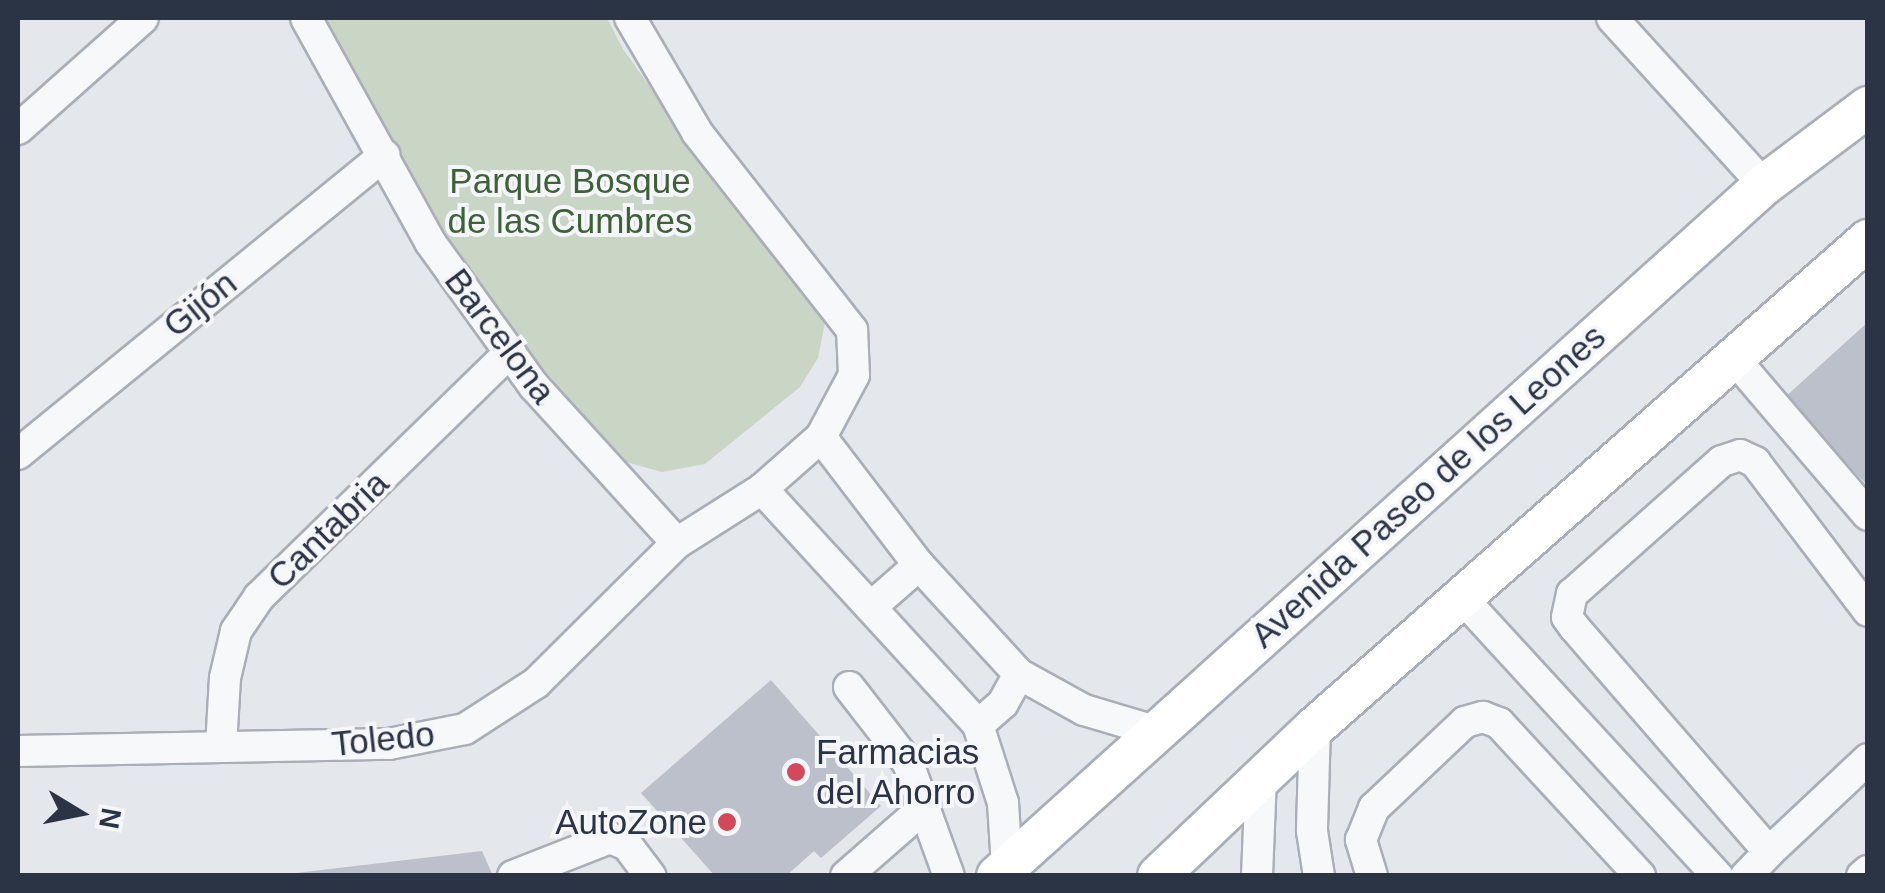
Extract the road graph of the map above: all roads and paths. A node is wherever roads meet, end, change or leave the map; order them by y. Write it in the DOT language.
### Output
graph roads {
  1 [pos="143,18"];
  2 [pos="306,18"];
  3 [pos="630,18"];
  4 [pos="1612,18"];
  5 [pos="1868,107"];
  6 [pos="18,129"];
  7 [pos="384,155"];
  8 [pos="1764,185"];
  9 [pos="1868,240"];
  10 [pos="510,352"];
  11 [pos="1732,356"];
  12 [pos="821,437"];
  13 [pos="18,454"];
  14 [pos="762,490"];
  15 [pos="1868,515"];
  16 [pos="678,544"];
  17 [pos="919,565"];
  18 [pos="1462,598"];
  19 [pos="871,607"];
  20 [pos="1868,611"];
  21 [pos="1018,674"];
  22 [pos="849,687"];
  23 [pos="978,725"];
  24 [pos="1315,727"];
  25 [pos="1155,731"];
  26 [pos="221,747"];
  27 [pos="18,751"];
  28 [pos="1868,759"];
  29 [pos="1261,777"];
  30 [pos="926,806"];
  31 [pos="1769,852"];
  32 [pos="1002,871"];
  33 [pos="513,876"];
  34 [pos="650,876"];
  35 [pos="846,876"];
  36 [pos="949,876"];
  37 [pos="1158,876"];
  38 [pos="1257,876"];
  39 [pos="1319,876"];
  40 [pos="1372,876"];
  41 [pos="1640,876"];
  42 [pos="1718,876"];
  43 [pos="1746,876"];
  1 -- 6 [label="street"];
  2 -- 7 [label="street, Barcelona"];
  3 -- 12 [label="street"];
  4 -- 8 [label="street"];
  5 -- 8 [label="main road, Avenida Paseo de los Leones"];
  7 -- 10 [label="street, Barcelona"];
  7 -- 13 [label="street, Gijón"];
  8 -- 25 [label="main road, Avenida Paseo de los Leones"];
  9 -- 11 [label="main road"];
  10 -- 16 [label="street, Barcelona"];
  10 -- 26 [label="street, Cantabria"];
  11 -- 15 [label="street"];
  11 -- 18 [label="main road"];
  12 -- 14 [label="street"];
  12 -- 17 [label="street"];
  14 -- 16 [label="street"];
  14 -- 19 [label="street"];
  16 -- 26 [label="street, Toledo"];
  17 -- 19 [label="street"];
  17 -- 21 [label="street"];
  18 -- 24 [label="main road"];
  18 -- 42 [label="street"];
  19 -- 23 [label="street"];
  20 -- 31 [label="street"];
  21 -- 23 [label="street"];
  21 -- 25 [label="street"];
  22 -- 30 [label="street"];
  23 -- 32 [label="street"];
  24 -- 29 [label="main road"];
  24 -- 39 [label="street"];
  25 -- 32 [label="main road, Avenida Paseo de los Leones"];
  26 -- 27 [label="street, Toledo"];
  28 -- 31 [label="street"];
  29 -- 37 [label="main road"];
  29 -- 38 [label="street"];
  30 -- 35 [label="street"];
  30 -- 36 [label="street"];
  31 -- 43 [label="street"];
  33 -- 34 [label="street"];
  40 -- 41 [label="street"];
}
